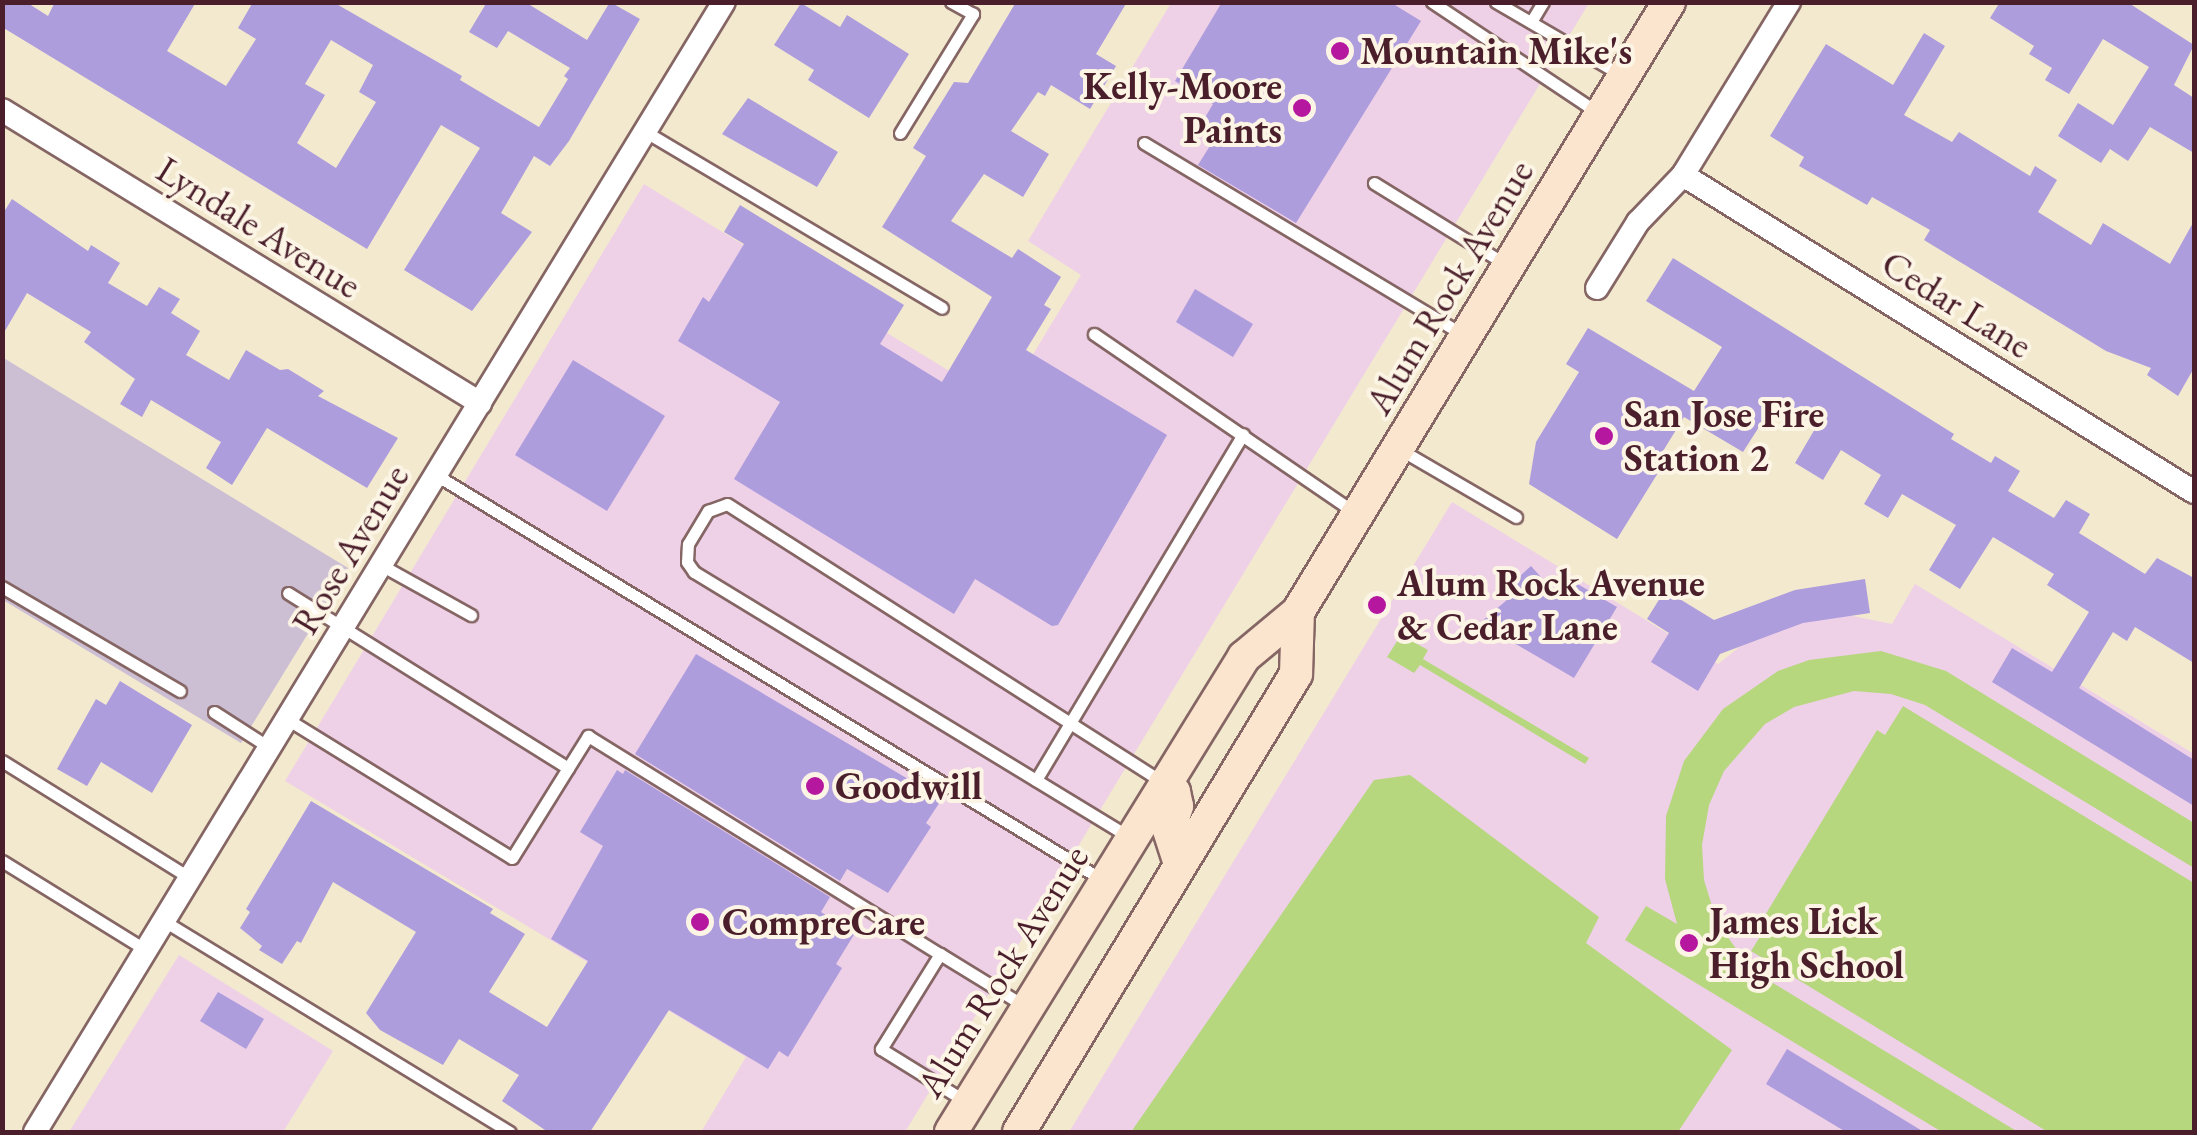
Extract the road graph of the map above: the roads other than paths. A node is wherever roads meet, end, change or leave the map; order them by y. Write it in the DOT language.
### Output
graph roads {
  1 [pos="724,2"];
  2 [pos="950,2"];
  3 [pos="1432,2"];
  4 [pos="1496,2"];
  5 [pos="1543,2"];
  6 [pos="1669,2"];
  7 [pos="1789,2"];
  8 [pos="1531,22"];
  9 [pos="1624,76"];
  10 [pos="2,110"];
  11 [pos="1601,114"];
  12 [pos="646,132"];
  13 [pos="900,132"];
  14 [pos="1144,143"];
  15 [pos="1683,176"];
  16 [pos="1374,183"];
  17 [pos="1508,266"];
  18 [pos="1597,288"];
  19 [pos="942,308"];
  20 [pos="1094,334"];
  21 [pos="1466,336"];
  22 [pos="480,403"];
  23 [pos="1242,434"];
  24 [pos="1398,448"];
  25 [pos="436,475"];
  26 [pos="2194,492"];
  27 [pos="1357,514"];
  28 [pos="1516,517"];
  29 [pos="381,566"];
  30 [pos="2,587"];
  31 [pos="288,593"];
  32 [pos="1298,612"];
  33 [pos="471,614"];
  34 [pos="342,628"];
  35 [pos="180,691"];
  36 [pos="214,712"];
  37 [pos="287,719"];
  38 [pos="1070,723"];
  39 [pos="270,748"];
  40 [pos="2,761"];
  41 [pos="568,768"];
  42 [pos="1036,780"];
  43 [pos="1165,783"];
  44 [pos="1131,838"];
  45 [pos="2,860"];
  46 [pos="1180,864"];
  47 [pos="190,878"];
  48 [pos="1104,881"];
  49 [pos="164,921"];
  50 [pos="146,950"];
  51 [pos="940,954"];
  52 [pos="1026,1007"];
  53 [pos="968,1103"];
  54 [pos="35,1132"];
  55 [pos="510,1132"];
  56 [pos="950,1132"];
  57 [pos="1019,1132"];
  1 -- 12 [label="street, Rose Avenue"];
  2 -- 13 [label="lane"];
  3 -- 11 [label="lane"];
  4 -- 8 [label="lane"];
  5 -- 8 [label="lane"];
  6 -- 9 [label="main road, Alum Rock Avenue"];
  7 -- 15 [label="street"];
  8 -- 9 [label="lane"];
  9 -- 11 [label="main road, Alum Rock Avenue"];
  10 -- 22 [label="street, Lyndale Avenue"];
  11 -- 17 [label="main road, Alum Rock Avenue"];
  12 -- 19 [label="lane"];
  12 -- 22 [label="street, Rose Avenue"];
  14 -- 21 [label="lane"];
  15 -- 18 [label="street"];
  15 -- 26 [label="street, Cedar Lane"];
  16 -- 17 [label="lane"];
  17 -- 21 [label="main road, Alum Rock Avenue"];
  20 -- 23 [label="lane"];
  21 -- 24 [label="main road, Alum Rock Avenue"];
  22 -- 25 [label="street, Rose Avenue"];
  23 -- 27 [label="lane"];
  23 -- 38 [label="lane"];
  24 -- 27 [label="main road, Alum Rock Avenue"];
  24 -- 28 [label="lane"];
  25 -- 29 [label="street, Rose Avenue"];
  25 -- 48 [label="lane"];
  27 -- 32 [label="main road, Alum Rock Avenue"];
  29 -- 33 [label="lane"];
  29 -- 34 [label="street, Rose Avenue"];
  30 -- 35 [label="lane"];
  31 -- 34 [label="lane"];
  32 -- 43 [label="main road, Alum Rock Avenue"];
  32 -- 46 [label="main road, Alum Rock Avenue"];
  34 -- 37 [label="street, Rose Avenue"];
  34 -- 41 [label="lane"];
  36 -- 39 [label="lane"];
  37 -- 39 [label="street, Rose Avenue"];
  37 -- 41 [label="lane"];
  38 -- 42 [label="lane"];
  38 -- 42 [label="lane"];
  38 -- 43 [label="lane"];
  39 -- 47 [label="street, Rose Avenue"];
  40 -- 47 [label="lane"];
  41 -- 51 [label="lane"];
  42 -- 44 [label="lane"];
  43 -- 44 [label="main road, Alum Rock Avenue"];
  43 -- 46 [label="main road"];
  44 -- 48 [label="main road, Alum Rock Avenue"];
  45 -- 50 [label="lane"];
  46 -- 57 [label="main road, Alum Rock Avenue"];
  47 -- 49 [label="street, Rose Avenue"];
  48 -- 52 [label="main road, Alum Rock Avenue"];
  49 -- 50 [label="street, Rose Avenue"];
  49 -- 55 [label="lane"];
  50 -- 54 [label="street, Rose Avenue"];
  51 -- 52 [label="lane"];
  51 -- 53 [label="lane"];
  52 -- 53 [label="main road, Alum Rock Avenue"];
  53 -- 56 [label="main road, Alum Rock Avenue"];
}
